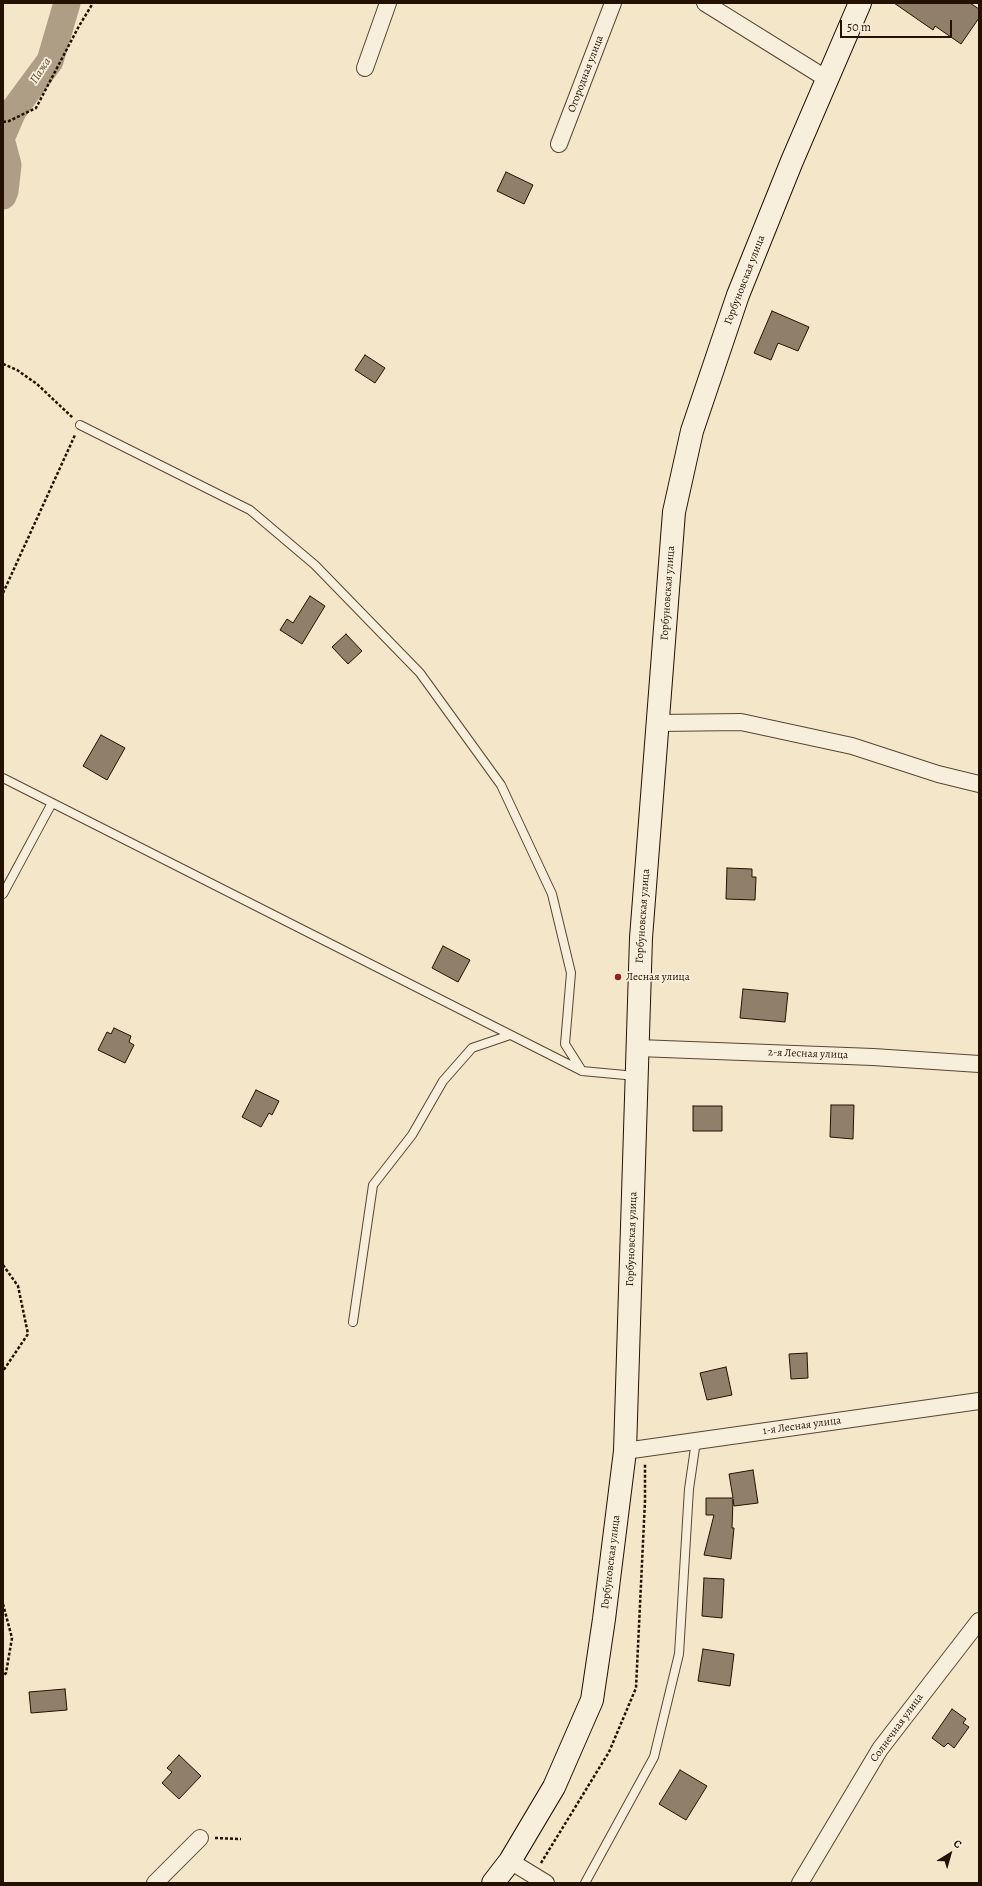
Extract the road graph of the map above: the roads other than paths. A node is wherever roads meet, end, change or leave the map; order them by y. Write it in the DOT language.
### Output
graph roads {
  1 [pos="388,3"];
  2 [pos="613,3"];
  3 [pos="705,3"];
  4 [pos="860,3"];
  5 [pos="365,68"];
  6 [pos="827,79"];
  7 [pos="559,144"];
  8 [pos="80,425"];
  9 [pos="658,722"];
  10 [pos="3,778"];
  11 [pos="979,784"];
  12 [pos="52,803"];
  13 [pos="3,894"];
  14 [pos="510,1035"];
  15 [pos="638,1048"];
  16 [pos="979,1064"];
  17 [pos="582,1071"];
  18 [pos="637,1076"];
  19 [pos="353,1322"];
  20 [pos="979,1401"];
  21 [pos="696,1441"];
  22 [pos="635,1449"];
  23 [pos="979,1621"];
  24 [pos="200,1838"];
  25 [pos="510,1861"];
  26 [pos="540,1879"];
  27 [pos="155,1883"];
  28 [pos="493,1883"];
  29 [pos="585,1883"];
  30 [pos="800,1883"];
  1 -- 5 [label="street"];
  2 -- 7 [label="street, Огородная улица"];
  3 -- 6 [label="street"];
  4 -- 6 [label="main road, Горбуновская улица"];
  6 -- 9 [label="main road, Горбуновская улица"];
  8 -- 17 [label="lane"];
  9 -- 11 [label="street"];
  9 -- 15 [label="main road, Горбуновская улица"];
  10 -- 12 [label="lane"];
  12 -- 13 [label="lane"];
  12 -- 14 [label="lane"];
  14 -- 17 [label="lane"];
  14 -- 19 [label="lane"];
  15 -- 16 [label="street, 2-я Лесная улица"];
  15 -- 18 [label="main road, Горбуновская улица"];
  17 -- 18 [label="lane"];
  18 -- 22 [label="main road, Горбуновская улица"];
  20 -- 21 [label="street, 1-я Лесная улица"];
  21 -- 22 [label="street, 1-я Лесная улица"];
  21 -- 29 [label="lane"];
  22 -- 25 [label="main road, Горбуновская улица"];
  23 -- 30 [label="street, Солнечная улица"];
  24 -- 27 [label="street"];
  25 -- 26 [label="street"];
  25 -- 28 [label="main road, Горбуновская улица"];
}
